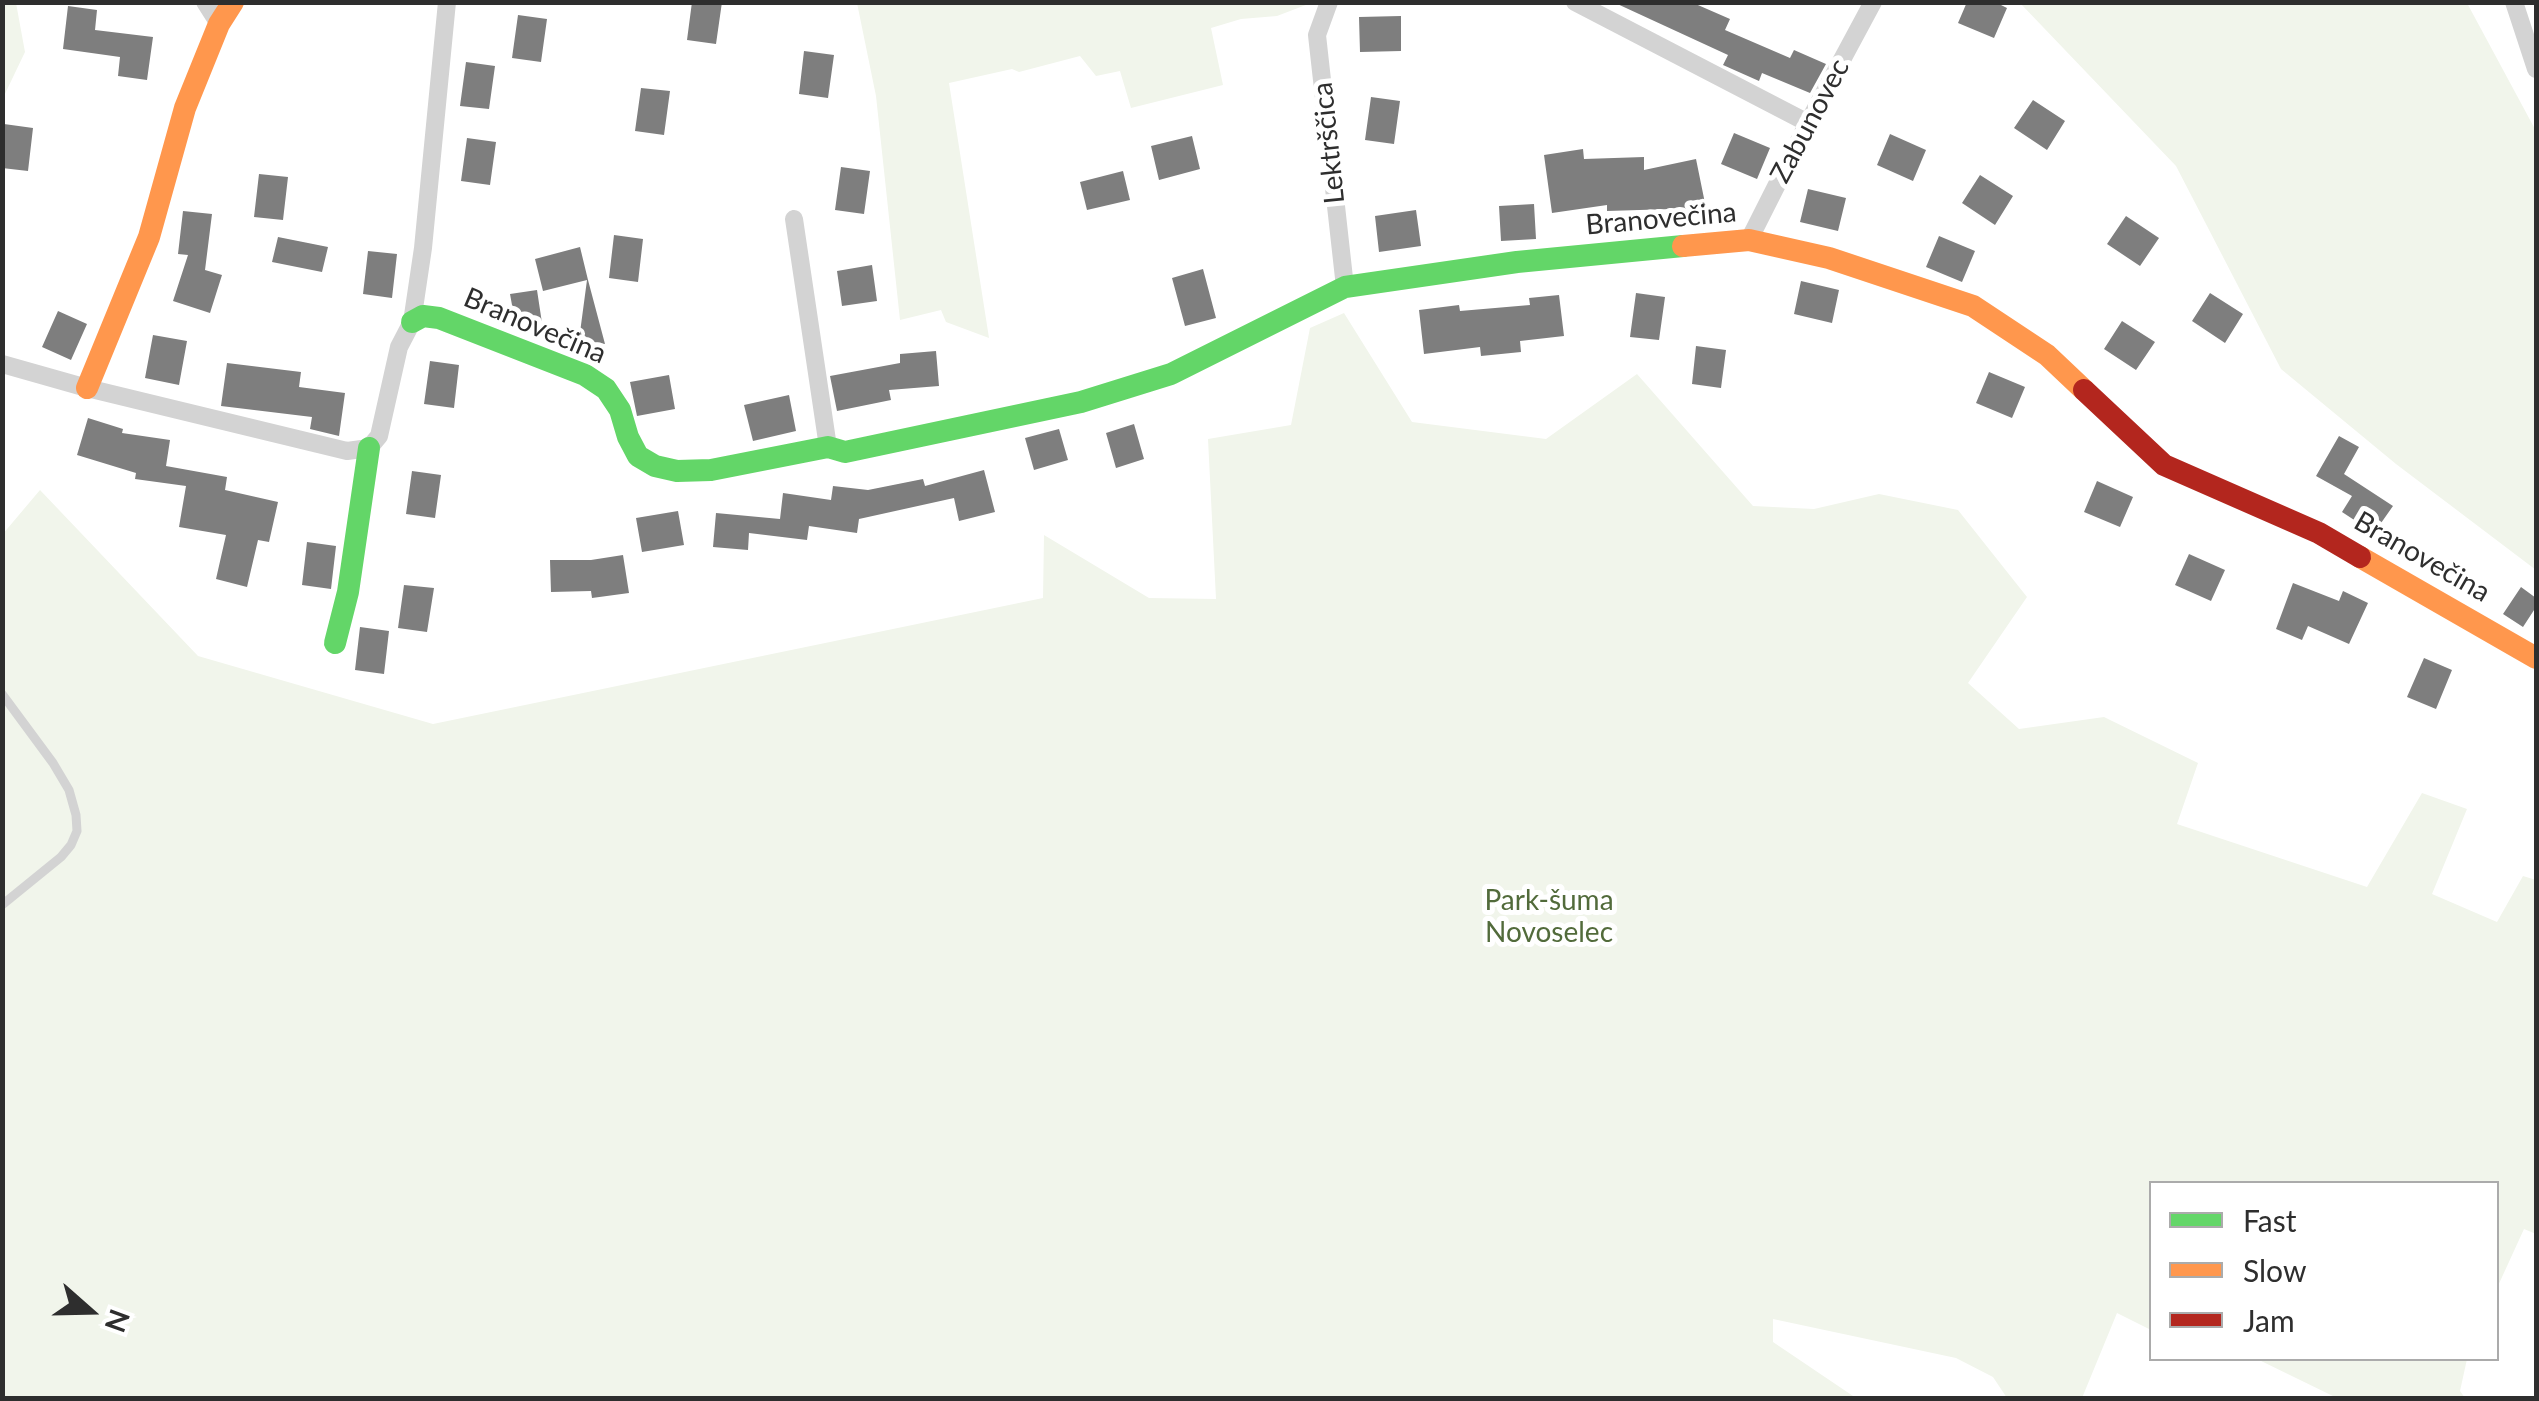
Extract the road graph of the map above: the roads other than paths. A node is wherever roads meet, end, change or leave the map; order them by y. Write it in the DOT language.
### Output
graph roads {
  1 [pos="205,2"];
  2 [pos="233,2"];
  3 [pos="447,2"];
  4 [pos="1329,2"];
  5 [pos="1575,2"];
  6 [pos="1873,2"];
  7 [pos="2514,2"];
  8 [pos="219,24"];
  9 [pos="2536,69"];
  10 [pos="1808,123"];
  11 [pos="794,219"];
  12 [pos="1748,240"];
  13 [pos="1345,286"];
  14 [pos="412,322"];
  15 [pos="2,364"];
  16 [pos="87,388"];
  17 [pos="828,447"];
  18 [pos="369,448"];
  19 [pos="335,644"];
  20 [pos="2536,658"];
  21 [pos="2,694"];
  22 [pos="2,905"];
  1 -- 8 [label="street"];
  2 -- 8 [label="street"];
  3 -- 14 [label="street"];
  4 -- 13 [label="street, Lektrščica"];
  5 -- 10 [label="street"];
  6 -- 10 [label="street, Zabunovec"];
  7 -- 9 [label="street"];
  8 -- 16 [label="street"];
  10 -- 12 [label="street, Zabunovec"];
  11 -- 17 [label="street"];
  12 -- 13 [label="street, Branovečina"];
  12 -- 20 [label="street, Branovečina"];
  13 -- 17 [label="street, Branovečina"];
  14 -- 17 [label="street, Branovečina"];
  14 -- 18 [label="street"];
  15 -- 16 [label="street"];
  16 -- 18 [label="street"];
  18 -- 19 [label="street"];
  21 -- 22 [label="lane"];
}
